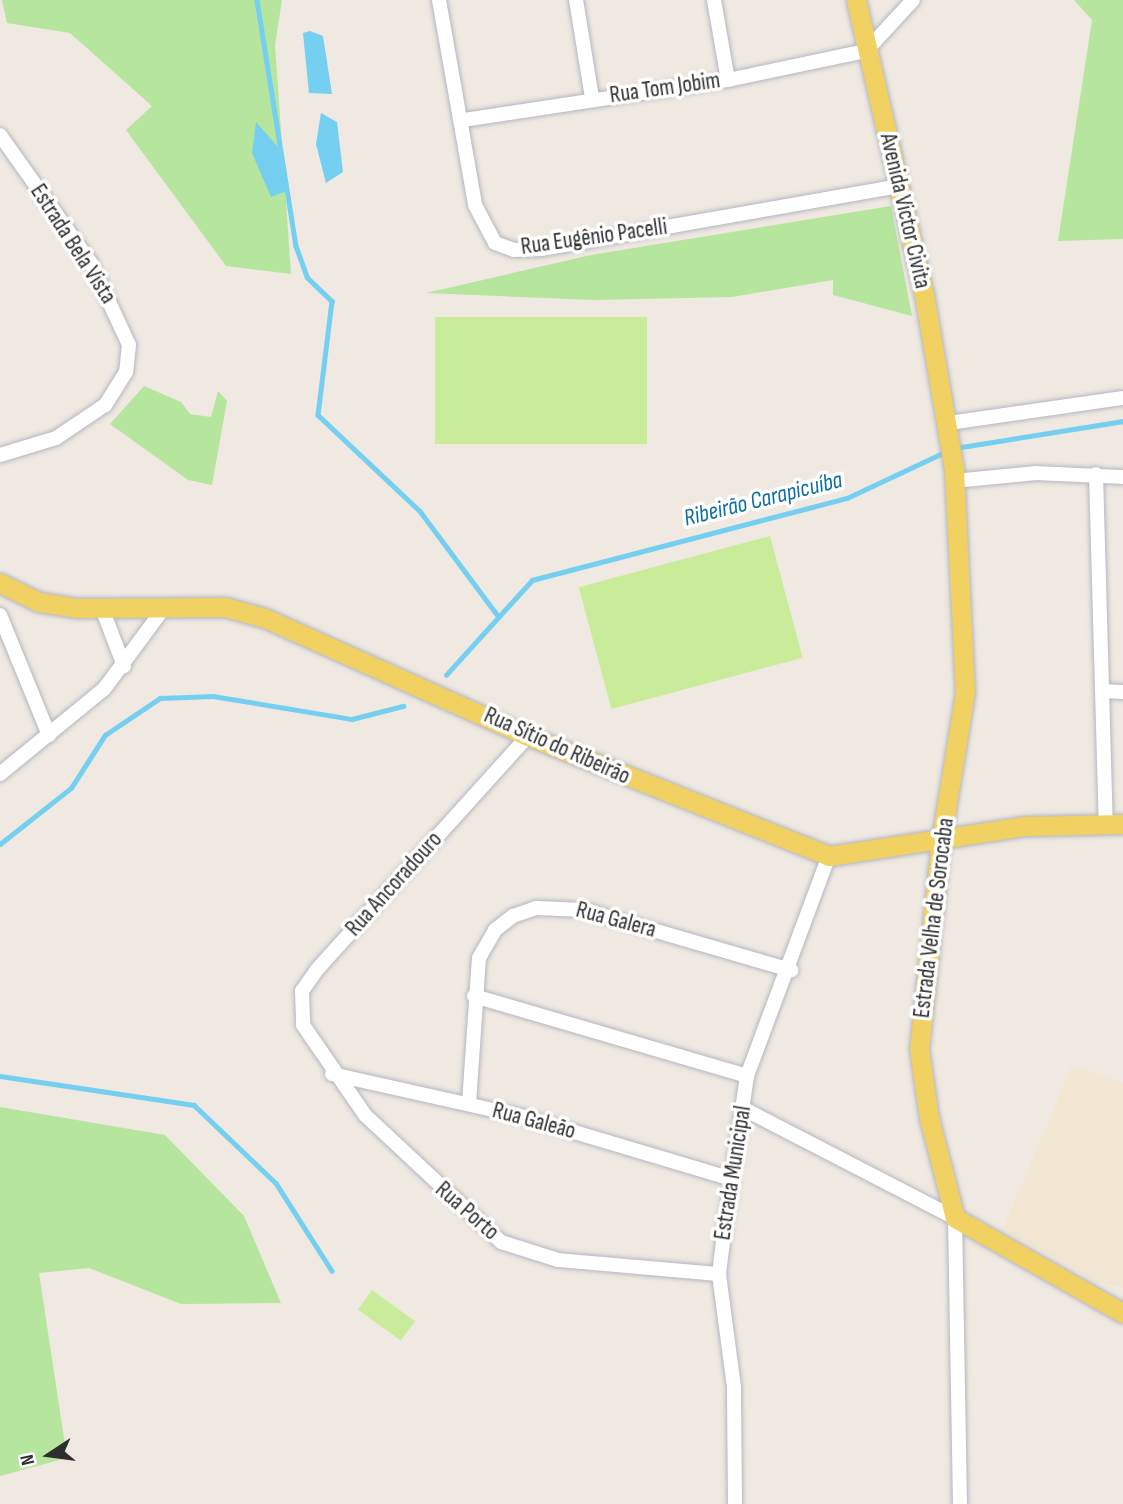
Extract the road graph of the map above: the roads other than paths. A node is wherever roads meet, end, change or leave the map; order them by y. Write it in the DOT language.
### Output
graph roads {
  1 [pos="439,0"];
  2 [pos="576,0"];
  3 [pos="714,0"];
  4 [pos="856,0"];
  5 [pos="912,0"];
  6 [pos="866,51"];
  7 [pos="729,80"];
  8 [pos="592,98"];
  9 [pos="463,120"];
  10 [pos="0,135"];
  11 [pos="901,186"];
  12 [pos="1123,398"];
  13 [pos="949,427"];
  14 [pos="0,455"];
  15 [pos="1096,474"];
  16 [pos="954,475"];
  17 [pos="1123,477"];
  18 [pos="0,583"];
  19 [pos="103,611"];
  20 [pos="161,612"];
  21 [pos="0,615"];
  22 [pos="124,666"];
  23 [pos="1102,691"];
  24 [pos="1123,692"];
  25 [pos="49,735"];
  26 [pos="528,736"];
  27 [pos="0,774"];
  28 [pos="1114,824"];
  29 [pos="941,840"];
  30 [pos="828,856"];
  31 [pos="791,970"];
  32 [pos="474,996"];
  33 [pos="312,1048"];
  34 [pos="332,1074"];
  35 [pos="747,1076"];
  36 [pos="469,1104"];
  37 [pos="744,1109"];
  38 [pos="732,1179"];
  39 [pos="955,1218"];
  40 [pos="719,1274"];
  41 [pos="1123,1312"];
  42 [pos="735,1504"];
  43 [pos="960,1504"];
  1 -- 9 [label="street, Rua Eugênio Pacelli"];
  2 -- 8 [label="street"];
  3 -- 7 [label="street"];
  4 -- 6 [label="main road, Avenida Victor Civita"];
  5 -- 6 [label="street"];
  6 -- 7 [label="street, Rua Tom Jobim"];
  6 -- 11 [label="main road, Avenida Victor Civita"];
  7 -- 8 [label="street, Rua Tom Jobim"];
  8 -- 9 [label="street, Rua Tom Jobim"];
  9 -- 11 [label="street, Rua Eugênio Pacelli"];
  10 -- 14 [label="street, Estrada Bela Vista"];
  11 -- 13 [label="main road, Avenida Victor Civita"];
  12 -- 13 [label="street"];
  13 -- 16 [label="main road, Estrada Velha de Sorocaba"];
  15 -- 16 [label="street"];
  15 -- 17 [label="street"];
  15 -- 23 [label="street"];
  16 -- 29 [label="main road, Estrada Velha de Sorocaba"];
  18 -- 19 [label="main road, Rua Sítio do Ribeirão"];
  19 -- 20 [label="main road, Rua Sítio do Ribeirão"];
  19 -- 22 [label="street"];
  20 -- 22 [label="street"];
  20 -- 26 [label="main road, Rua Sítio do Ribeirão"];
  21 -- 25 [label="street"];
  22 -- 25 [label="street"];
  23 -- 24 [label="street"];
  23 -- 28 [label="street"];
  25 -- 27 [label="street"];
  26 -- 30 [label="main road, Rua Sítio do Ribeirão"];
  26 -- 33 [label="street, Rua Ancoradouro"];
  28 -- 29 [label="main road, Rua Sítio do Ribeirão"];
  29 -- 30 [label="main road, Rua Sítio do Ribeirão"];
  29 -- 39 [label="main road, Estrada Velha de Sorocaba"];
  30 -- 31 [label="street, Estrada Municipal"];
  31 -- 32 [label="street, Rua Galera"];
  31 -- 35 [label="street, Estrada Municipal"];
  32 -- 35 [label="street"];
  32 -- 36 [label="street, Rua Galera"];
  33 -- 34 [label="street, Rua Porto"];
  34 -- 36 [label="street, Rua Galeão"];
  34 -- 40 [label="street, Rua Porto"];
  35 -- 37 [label="street, Estrada Municipal"];
  36 -- 38 [label="street, Rua Galeão"];
  37 -- 38 [label="street, Estrada Municipal"];
  37 -- 39 [label="street"];
  38 -- 40 [label="street, Estrada Municipal"];
  39 -- 41 [label="main road"];
  39 -- 43 [label="street"];
  40 -- 42 [label="street, Estrada Municipal"];
}
